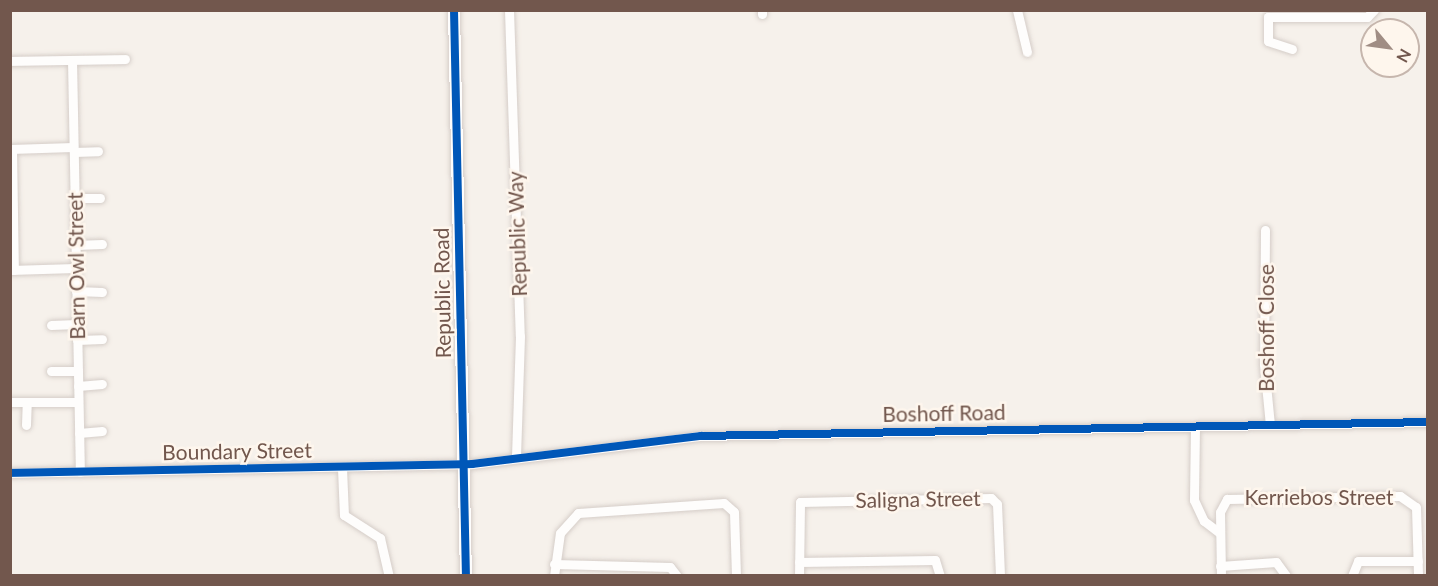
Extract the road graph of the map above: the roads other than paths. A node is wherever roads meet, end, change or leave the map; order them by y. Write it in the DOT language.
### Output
graph roads {
  1 [pos="509,10"];
  2 [pos="1017,10"];
  3 [pos="1374,10"];
  4 [pos="457,11"];
  5 [pos="1292,49"];
  6 [pos="1027,52"];
  7 [pos="125,59"];
  8 [pos="72,60"];
  9 [pos="10,61"];
  10 [pos="11,149"];
  11 [pos="74,149"];
  12 [pos="98,151"];
  13 [pos="75,198"];
  14 [pos="100,198"];
  15 [pos="1265,230"];
  16 [pos="102,244"];
  17 [pos="75,245"];
  18 [pos="75,268"];
  19 [pos="12,270"];
  20 [pos="76,291"];
  21 [pos="102,292"];
  22 [pos="76,324"];
  23 [pos="51,325"];
  24 [pos="102,339"];
  25 [pos="77,340"];
  26 [pos="51,371"];
  27 [pos="78,371"];
  28 [pos="102,384"];
  29 [pos="78,386"];
  30 [pos="10,402"];
  31 [pos="27,402"];
  32 [pos="78,402"];
  33 [pos="1428,422"];
  34 [pos="26,425"];
  35 [pos="1270,425"];
  36 [pos="1195,427"];
  37 [pos="102,431"];
  38 [pos="79,433"];
  39 [pos="516,457"];
  40 [pos="463,465"];
  41 [pos="342,468"];
  42 [pos="80,472"];
  43 [pos="10,473"];
  44 [pos="1220,533"];
  45 [pos="1418,561"];
  46 [pos="799,562"];
  47 [pos="554,564"];
  48 [pos="1220,571"];
  49 [pos="389,576"];
  50 [pos="466,576"];
  51 [pos="554,576"];
  52 [pos="677,576"];
  53 [pos="736,576"];
  54 [pos="799,576"];
  55 [pos="940,576"];
  56 [pos="1000,576"];
  57 [pos="1286,576"];
  58 [pos="1352,576"];
  59 [pos="1418,576"];
  1 -- 39 [label="street, Republic Way"];
  2 -- 6 [label="street"];
  3 -- 5 [label="street"];
  4 -- 40 [label="street, Republic Road"];
  7 -- 8 [label="street"];
  8 -- 9 [label="street"];
  8 -- 11 [label="street, Barn Owl Street"];
  10 -- 11 [label="street"];
  10 -- 19 [label="street"];
  11 -- 12 [label="street"];
  11 -- 13 [label="street, Barn Owl Street"];
  13 -- 14 [label="street"];
  13 -- 17 [label="street, Barn Owl Street"];
  15 -- 35 [label="street, Boshoff Close"];
  16 -- 17 [label="street"];
  17 -- 18 [label="street, Barn Owl Street"];
  18 -- 19 [label="street"];
  18 -- 20 [label="street, Barn Owl Street"];
  20 -- 21 [label="street"];
  20 -- 22 [label="street, Barn Owl Street"];
  22 -- 23 [label="street"];
  22 -- 25 [label="street, Barn Owl Street"];
  24 -- 25 [label="street"];
  25 -- 27 [label="street, Barn Owl Street"];
  26 -- 27 [label="street"];
  27 -- 29 [label="street, Barn Owl Street"];
  28 -- 29 [label="street"];
  29 -- 32 [label="street, Barn Owl Street"];
  30 -- 31 [label="street"];
  31 -- 32 [label="street"];
  31 -- 34 [label="street"];
  32 -- 38 [label="street, Barn Owl Street"];
  33 -- 35 [label="street, Boshoff Road"];
  35 -- 36 [label="street, Boshoff Road"];
  36 -- 39 [label="street, Boshoff Road"];
  36 -- 44 [label="street"];
  37 -- 38 [label="street"];
  38 -- 42 [label="street, Barn Owl Street"];
  39 -- 40 [label="street, Boshoff Road"];
  40 -- 41 [label="street, Boundary Street"];
  40 -- 50 [label="street, Republic Road"];
  41 -- 42 [label="street, Boundary Street"];
  41 -- 49 [label="street"];
  42 -- 43 [label="street, Boundary Street"];
  44 -- 45 [label="street, Kerriebos Street"];
  44 -- 48 [label="street"];
  45 -- 58 [label="street"];
  45 -- 59 [label="street, Kerriebos Street"];
  46 -- 54 [label="street"];
  46 -- 55 [label="street"];
  46 -- 56 [label="street, Saligna Street"];
  47 -- 51 [label="street"];
  47 -- 52 [label="street"];
  47 -- 53 [label="street"];
  48 -- 57 [label="street"];
}
